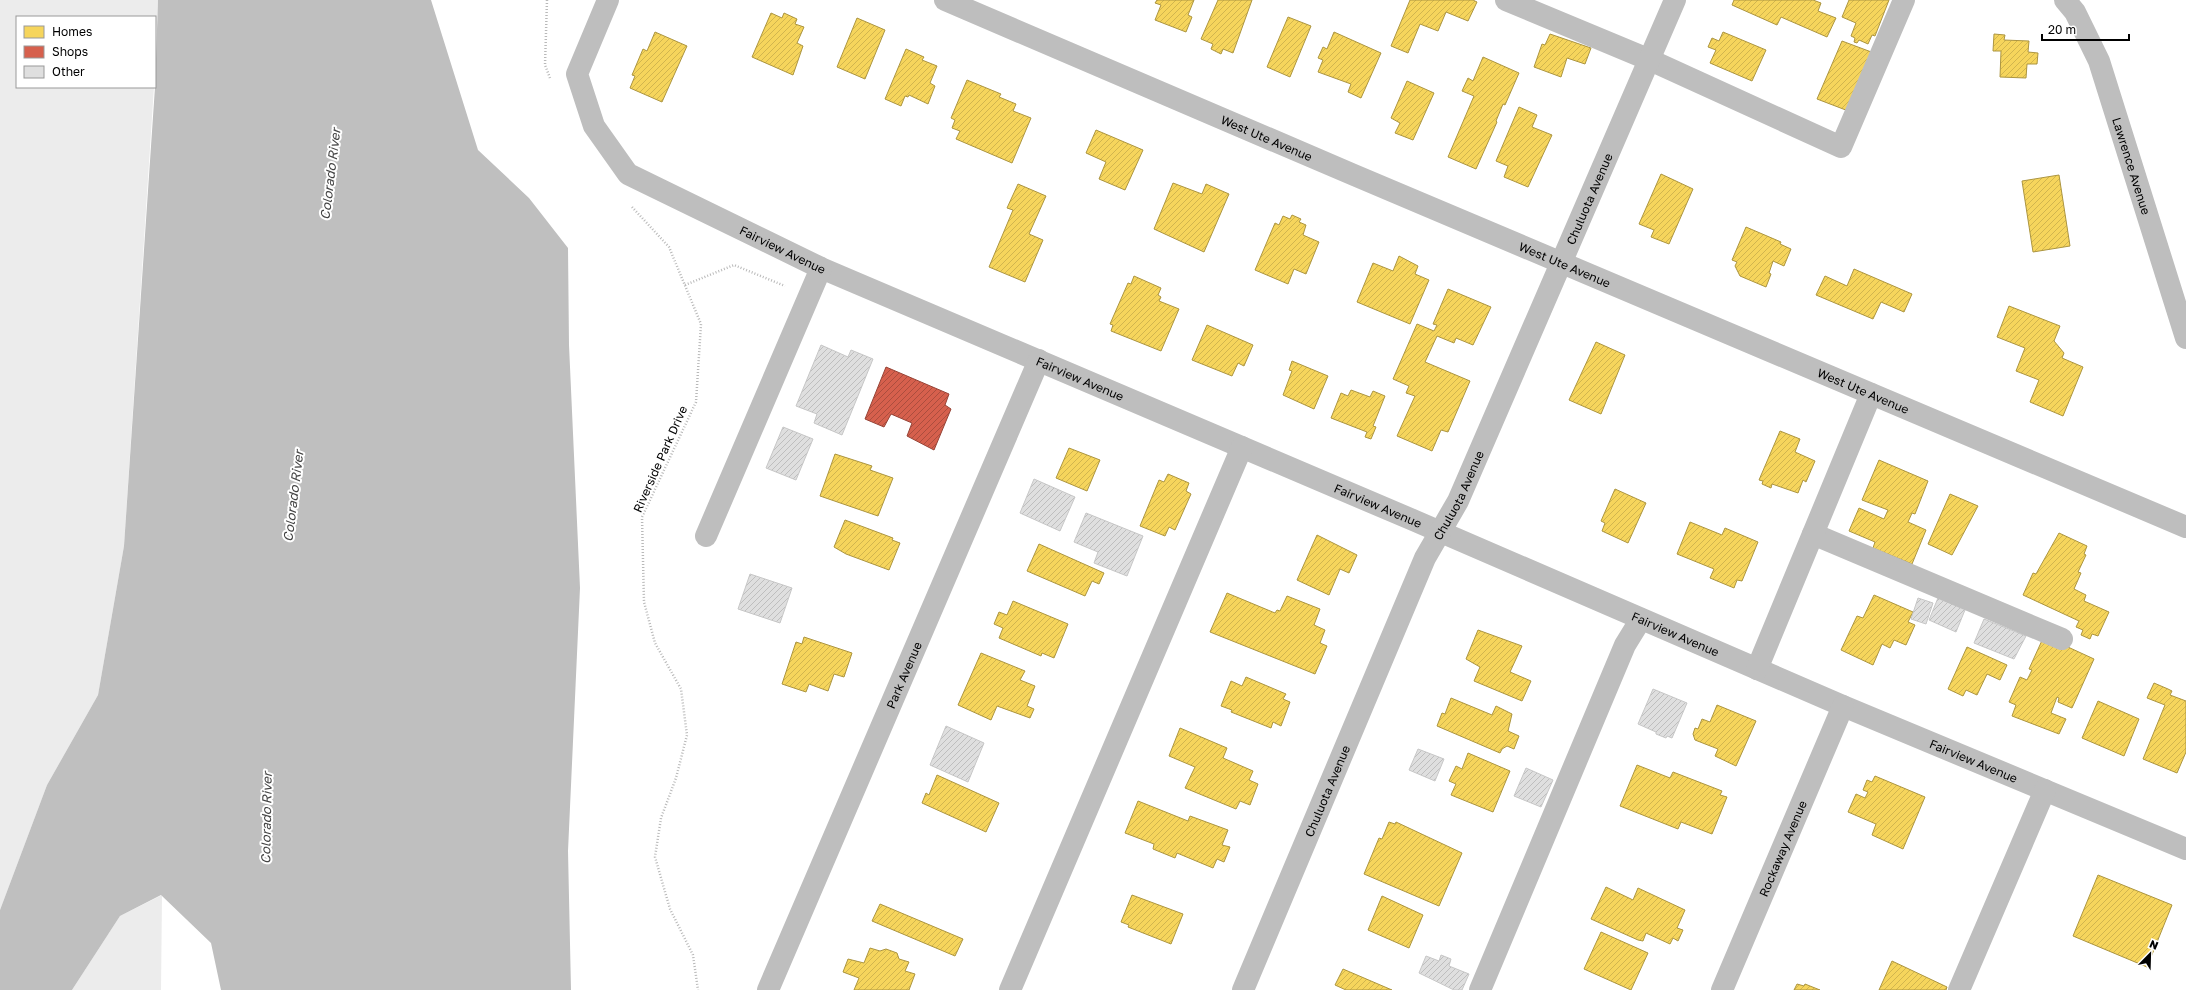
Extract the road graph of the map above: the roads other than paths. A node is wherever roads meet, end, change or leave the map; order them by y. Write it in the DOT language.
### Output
graph roads {
  1 [pos="608,0"];
  2 [pos="945,0"];
  3 [pos="1506,0"];
  4 [pos="1675,0"];
  5 [pos="1904,0"];
  6 [pos="2065,0"];
  7 [pos="1650,60"];
  8 [pos="1562,262"];
  9 [pos="821,268"];
  10 [pos="2186,338"];
  11 [pos="1039,360"];
  12 [pos="1871,394"];
  13 [pos="1242,447"];
  14 [pos="2186,527"];
  15 [pos="1441,533"];
  16 [pos="1813,534"];
  17 [pos="706,536"];
  18 [pos="1641,619"];
  19 [pos="2062,639"];
  20 [pos="1757,669"];
  21 [pos="1842,706"];
  22 [pos="2045,790"];
  23 [pos="2186,849"];
  24 [pos="768,990"];
  25 [pos="1010,990"];
  26 [pos="1243,990"];
  27 [pos="1480,990"];
  28 [pos="1722,990"];
  29 [pos="1959,990"];
  1 -- 9 [label="street, Fairview Avenue"];
  2 -- 8 [label="street, West Ute Avenue"];
  3 -- 7 [label="street"];
  4 -- 7 [label="street, Chuluota Avenue"];
  5 -- 7 [label="street"];
  6 -- 10 [label="street, Lawrence Avenue"];
  7 -- 8 [label="street, Chuluota Avenue"];
  8 -- 12 [label="street, West Ute Avenue"];
  8 -- 15 [label="street, Chuluota Avenue"];
  9 -- 11 [label="street, Fairview Avenue"];
  9 -- 17 [label="street"];
  11 -- 13 [label="street, Fairview Avenue"];
  11 -- 24 [label="street, Park Avenue"];
  12 -- 14 [label="street, West Ute Avenue"];
  12 -- 16 [label="street"];
  13 -- 15 [label="street, Fairview Avenue"];
  13 -- 25 [label="street"];
  15 -- 18 [label="street, Fairview Avenue"];
  15 -- 26 [label="street, Chuluota Avenue"];
  16 -- 19 [label="street"];
  16 -- 20 [label="street"];
  18 -- 20 [label="street, Fairview Avenue"];
  18 -- 27 [label="street"];
  20 -- 21 [label="street, Fairview Avenue"];
  21 -- 22 [label="street, Fairview Avenue"];
  21 -- 28 [label="street, Rockaway Avenue"];
  22 -- 23 [label="street, Fairview Avenue"];
  22 -- 29 [label="street"];
}
